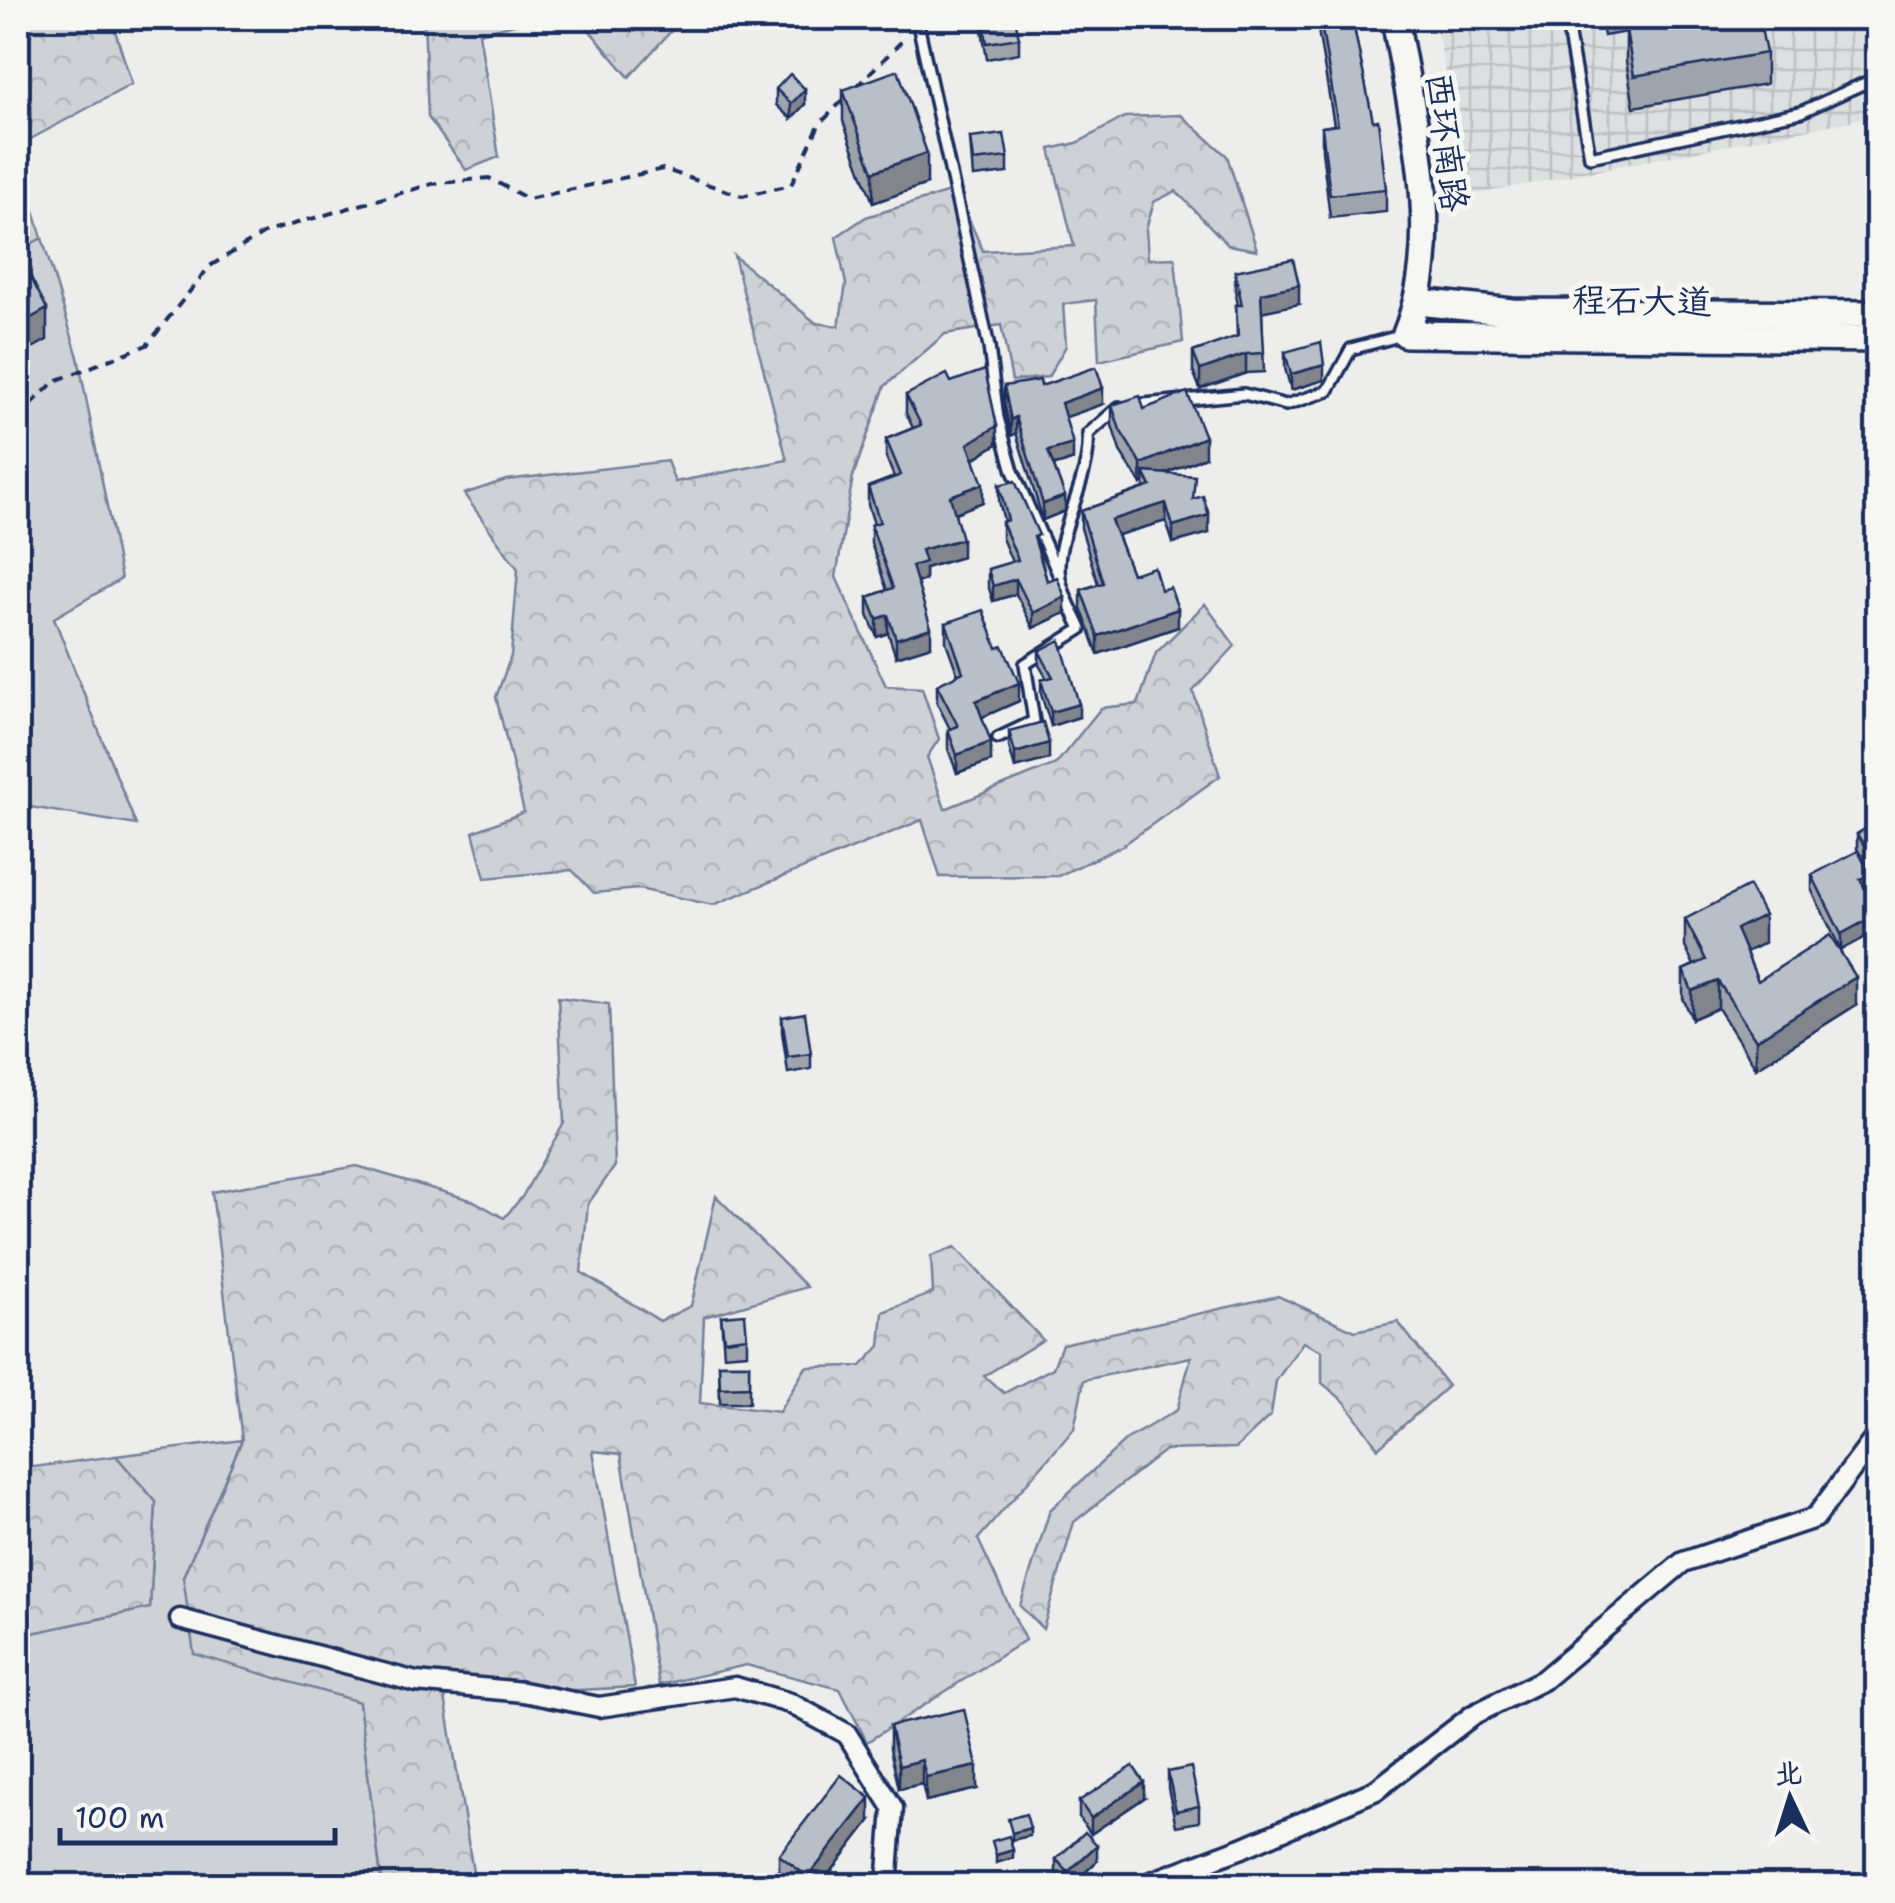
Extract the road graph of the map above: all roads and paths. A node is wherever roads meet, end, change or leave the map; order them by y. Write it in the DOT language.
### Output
graph roads {
  1 [pos="1395,18"];
  2 [pos="1566,18"];
  3 [pos="918,24"];
  4 [pos="1878,77"];
  5 [pos="1419,302"];
  6 [pos="1878,314"];
  7 [pos="1406,334"];
  8 [pos="1878,338"];
  9 [pos="18,418"];
  10 [pos="1059,576"];
  11 [pos="998,738"];
  12 [pos="1878,1434"];
  13 [pos="180,1619"];
  14 [pos="887,1886"];
  15 [pos="1141,1886"];
  1 -- 5 [label="street, 西环南路"];
  2 -- 4 [label="lane"];
  3 -- 9 [label="path"];
  3 -- 10 [label="lane"];
  5 -- 6 [label="street, 程石大道"];
  5 -- 7 [label="street, 西环南路"];
  7 -- 8 [label="street, 程石大道"];
  7 -- 10 [label="lane"];
  10 -- 11 [label="lane"];
  12 -- 15 [label="street"];
  13 -- 14 [label="street"];
}
